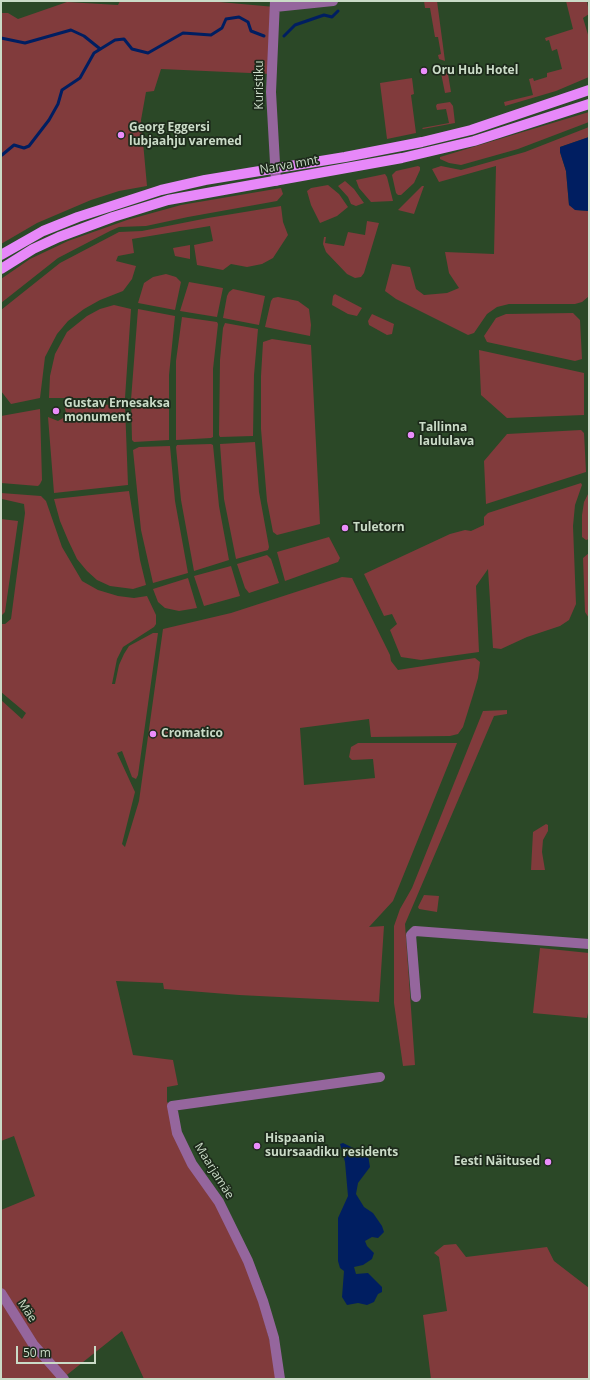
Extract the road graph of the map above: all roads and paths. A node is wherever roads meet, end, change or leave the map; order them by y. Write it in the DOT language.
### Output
graph roads {
  1 [pos="333,1"];
  2 [pos="275,4"];
  3 [pos="589,90"];
  4 [pos="589,104"];
  5 [pos="276,168"];
  6 [pos="276,181"];
  7 [pos="1,255"];
  8 [pos="1,269"];
  9 [pos="589,944"];
  10 [pos="416,997"];
  11 [pos="380,1077"];
  12 [pos="1,1293"];
  13 [pos="64,1379"];
  14 [pos="280,1379"];
  1 -- 2 [label="street"];
  2 -- 5 [label="street, Kuristiku"];
  3 -- 5 [label="main road, Narva mnt"];
  4 -- 6 [label="main road, Narva mnt"];
  5 -- 6 [label="street, Kuristiku"];
  5 -- 7 [label="main road, Narva mnt"];
  6 -- 8 [label="main road, Narva mnt"];
  9 -- 10 [label="street"];
  11 -- 14 [label="street, Maarjamäe"];
  12 -- 13 [label="street, Mäe"];
}
